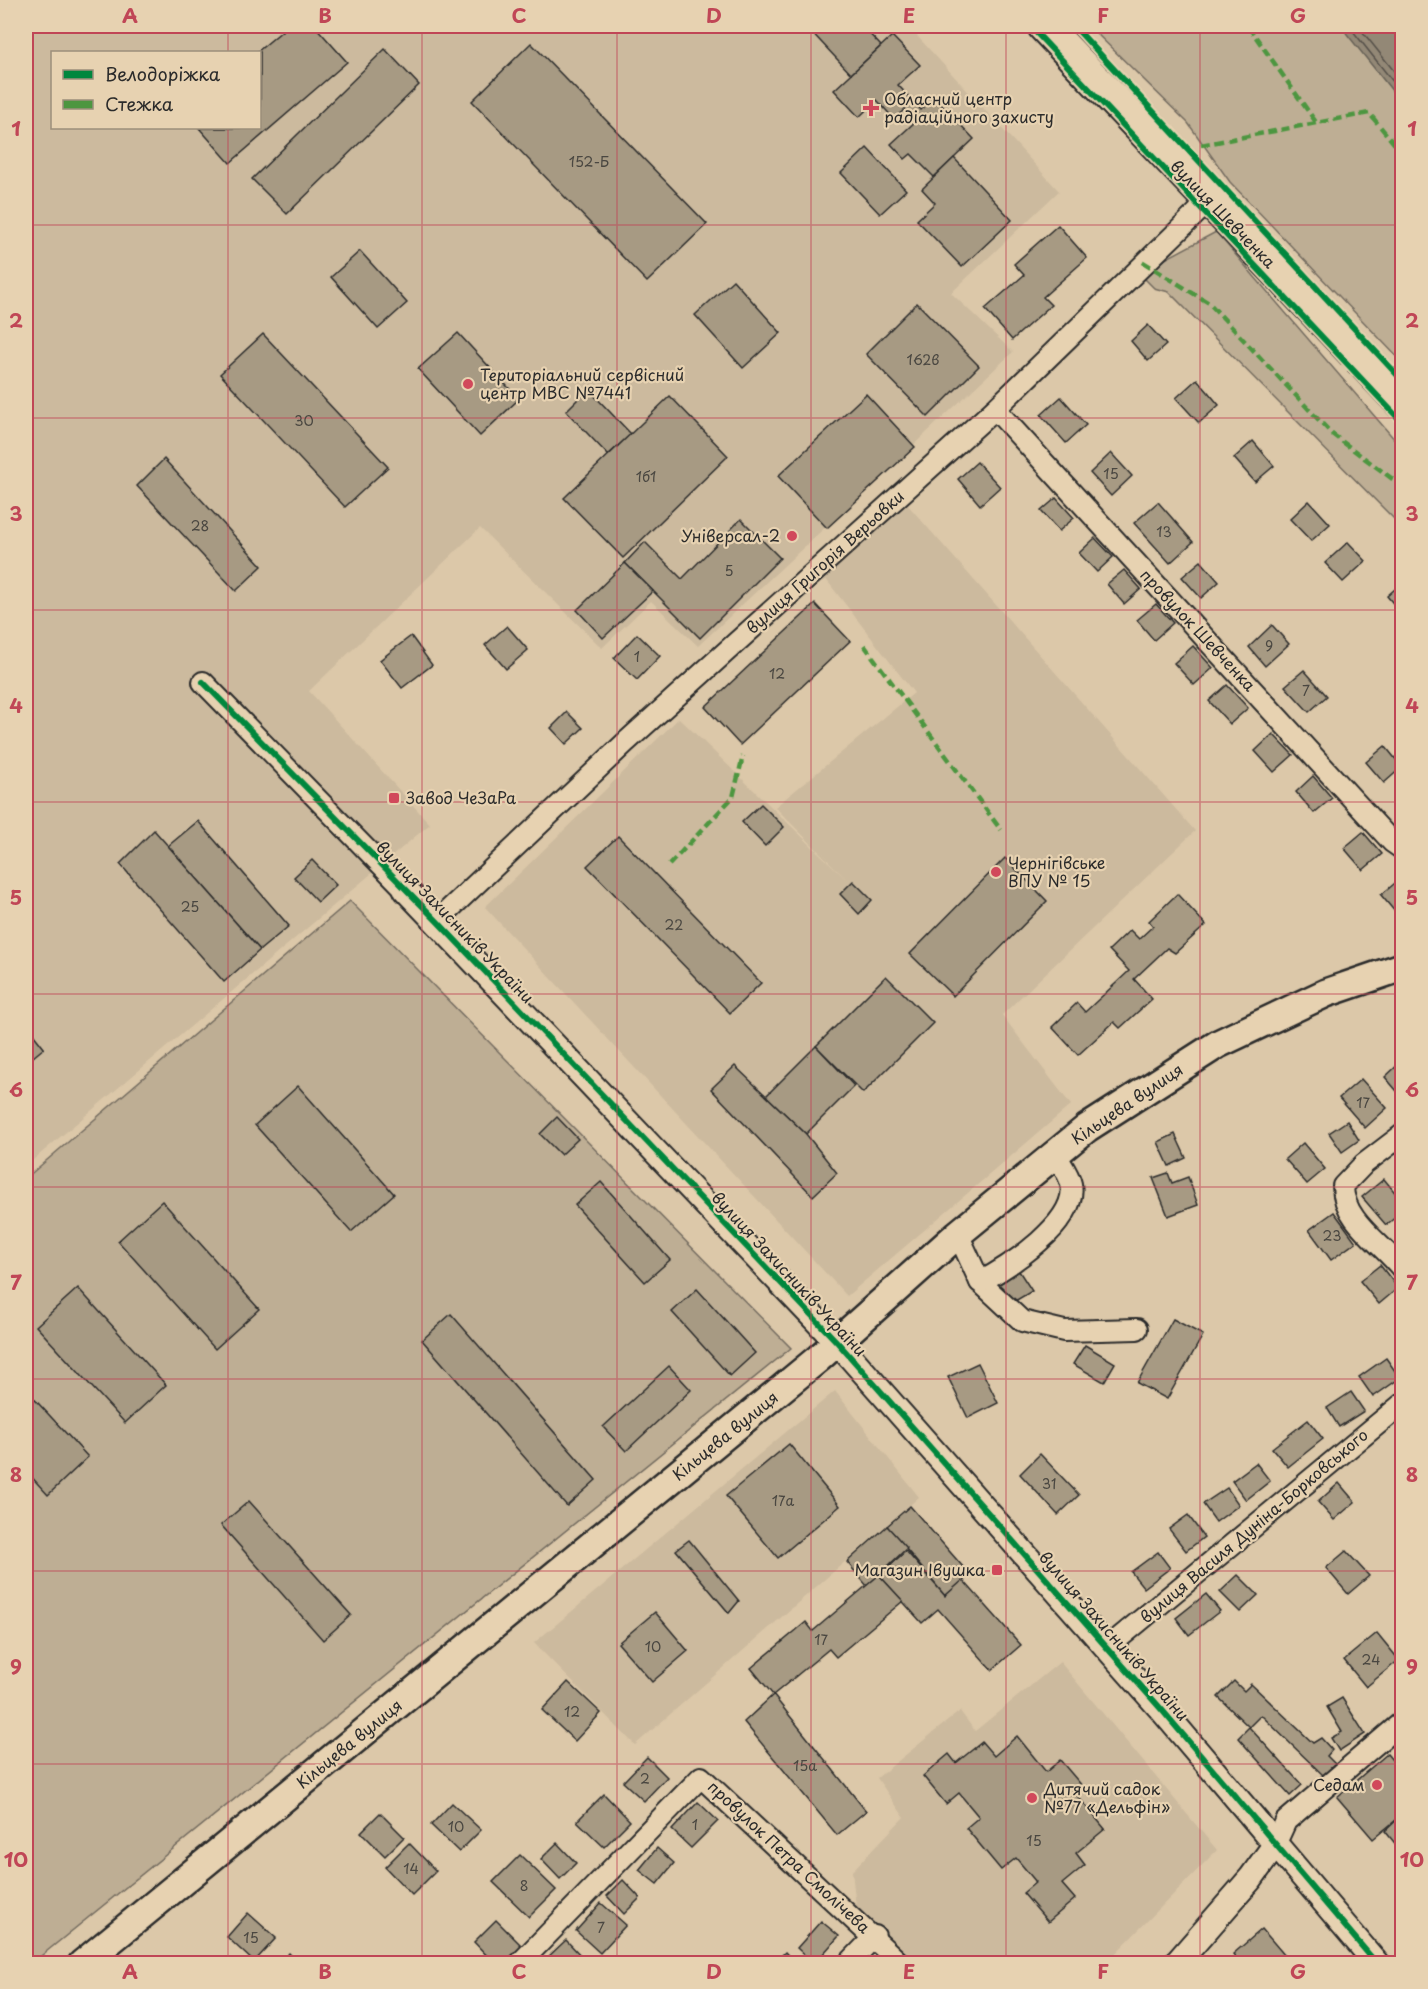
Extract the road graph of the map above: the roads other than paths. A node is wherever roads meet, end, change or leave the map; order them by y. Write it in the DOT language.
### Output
graph roads {
  1 [pos="1044,26"];
  2 [pos="1210,200"];
  3 [pos="1402,403"];
  4 [pos="995,409"];
  5 [pos="202,682"];
  6 [pos="1402,849"];
  7 [pos="406,890"];
  8 [pos="437,921"];
  9 [pos="1402,967"];
  10 [pos="1402,1135"];
  11 [pos="1056,1155"];
  12 [pos="958,1234"];
  13 [pos="1402,1269"];
  14 [pos="980,1282"];
  15 [pos="1137,1329"];
  16 [pos="838,1343"];
  17 [pos="1402,1404"];
  18 [pos="1107,1648"];
  19 [pos="1398,1733"];
  20 [pos="1275,1845"];
  21 [pos="875,1936"];
  22 [pos="82,1964"];
  23 [pos="519,1964"];
  24 [pos="848,1964"];
  25 [pos="901,1964"];
  26 [pos="1176,1964"];
  27 [pos="1377,1964"];
  1 -- 2 [label="main road, вулиця Шевченка"];
  2 -- 3 [label="main road, вулиця Шевченка"];
  2 -- 4 [label="street, вулиця Григорія Верьовки"];
  4 -- 6 [label="street, провулок Шевченка"];
  4 -- 8 [label="street, вулиця Григорія Верьовки"];
  5 -- 7 [label="street, вулиця Захисників України"];
  7 -- 8 [label="street, вулиця Захисників України"];
  8 -- 16 [label="street, вулиця Захисників України"];
  9 -- 11 [label="main road, Кільцева вулиця"];
  10 -- 13 [label="street"];
  11 -- 12 [label="main road, Кільцева вулиця"];
  11 -- 14 [label="street"];
  12 -- 14 [label="street"];
  12 -- 16 [label="main road, Кільцева вулиця"];
  14 -- 15 [label="street"];
  16 -- 18 [label="street, вулиця Захисників України"];
  16 -- 22 [label="main road, Кільцева вулиця"];
  17 -- 18 [label="street, вулиця Василя Дуніна-Борковського"];
  18 -- 20 [label="street, вулиця Захисників України"];
  19 -- 20 [label="street"];
  20 -- 26 [label="street"];
  20 -- 27 [label="street, вулиця Захисників України"];
  21 -- 23 [label="street, провулок Петра Смолічева"];
  21 -- 24 [label="street"];
  21 -- 25 [label="street, провулок Петра Смолічева"];
}
